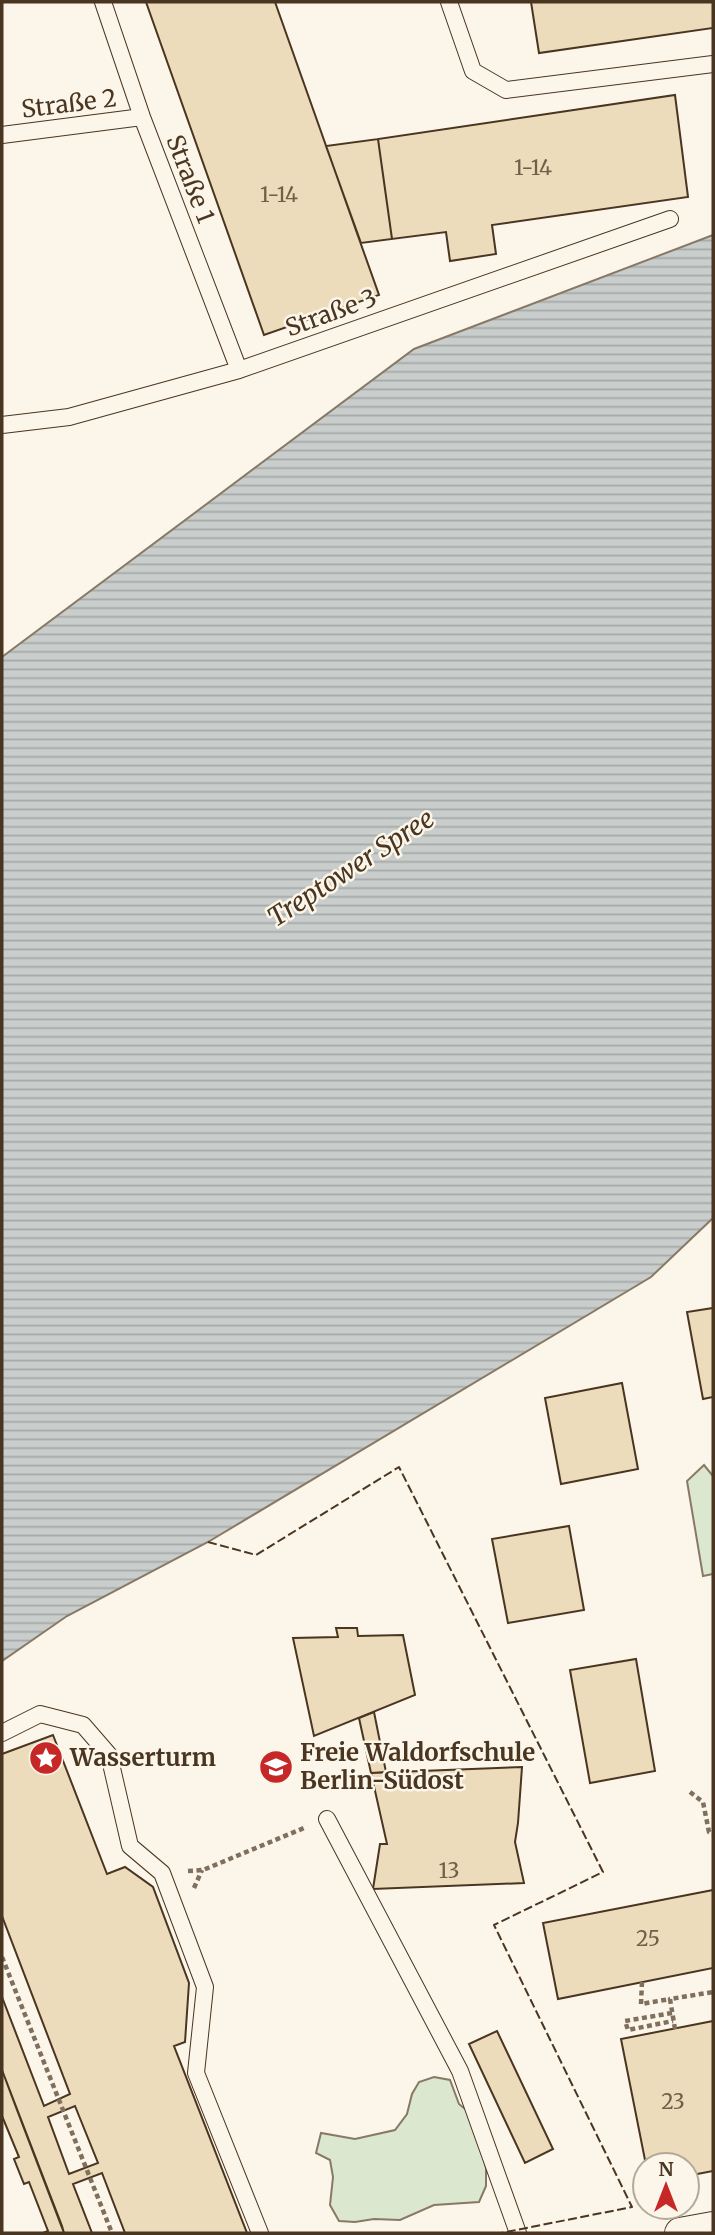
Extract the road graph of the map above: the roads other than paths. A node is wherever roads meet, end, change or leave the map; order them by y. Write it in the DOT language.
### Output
graph roads {
  1 [pos="103,2"];
  2 [pos="449,2"];
  3 [pos="713,64"];
  4 [pos="142,117"];
  5 [pos="2,135"];
  6 [pos="670,219"];
  7 [pos="239,370"];
  8 [pos="2,425"];
  9 [pos="2,1733"];
  10 [pos="327,1819"];
  11 [pos="713,2227"];
  12 [pos="260,2233"];
  13 [pos="518,2233"];
  14 [pos="680,2233"];
  1 -- 4 [label="lane, Straße 1"];
  2 -- 3 [label="lane"];
  4 -- 5 [label="lane, Straße 2"];
  4 -- 7 [label="lane, Straße 1"];
  6 -- 7 [label="lane, Straße 3"];
  7 -- 8 [label="lane, Straße 3"];
  9 -- 12 [label="lane"];
  10 -- 13 [label="lane"];
  11 -- 14 [label="street"];
}
